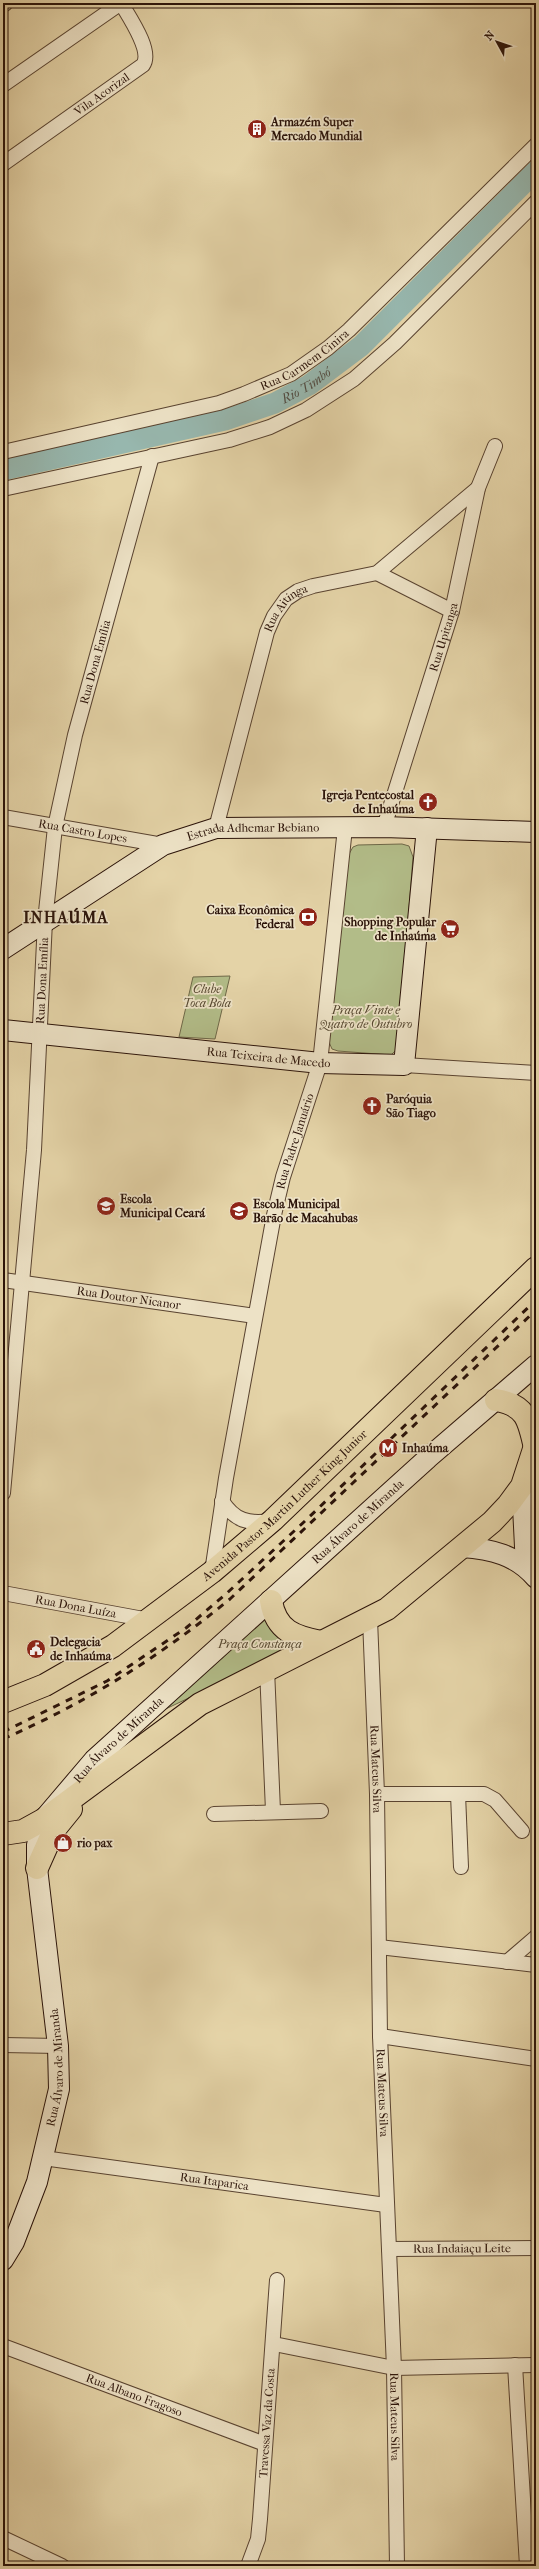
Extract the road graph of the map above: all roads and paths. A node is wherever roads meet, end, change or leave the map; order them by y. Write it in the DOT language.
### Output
graph roads {
  1 [pos="6,3"];
  2 [pos="121,3"];
  3 [pos="3,5"];
  4 [pos="3,85"];
  5 [pos="536,145"];
  6 [pos="3,164"];
  7 [pos="536,202"];
  8 [pos="495,446"];
  9 [pos="3,452"];
  10 [pos="152,456"];
  11 [pos="478,488"];
  12 [pos="3,489"];
  13 [pos="377,573"];
  14 [pos="452,611"];
  15 [pos="3,817"];
  16 [pos="55,827"];
  17 [pos="384,827"];
  18 [pos="216,828"];
  19 [pos="345,828"];
  20 [pos="427,828"];
  21 [pos="536,832"];
  22 [pos="163,845"];
  23 [pos="45,921"];
  24 [pos="3,949"];
  25 [pos="3,1030"];
  26 [pos="40,1036"];
  27 [pos="320,1063"];
  28 [pos="404,1065"];
  29 [pos="536,1072"];
  30 [pos="536,1268"];
  31 [pos="3,1280"];
  32 [pos="22,1282"];
  33 [pos="255,1316"];
  34 [pos="536,1365"];
  35 [pos="496,1400"];
  36 [pos="6,1438"];
  37 [pos="535,1446"];
  38 [pos="522,1486"];
  39 [pos="3,1493"];
  40 [pos="222,1501"];
  41 [pos="273,1520"];
  42 [pos="462,1547"];
  43 [pos="212,1572"];
  44 [pos="531,1572"];
  45 [pos="3,1593"];
  46 [pos="271,1601"];
  47 [pos="370,1619"];
  48 [pos="149,1620"];
  49 [pos="321,1642"];
  50 [pos="267,1669"];
  51 [pos="3,1702"];
  52 [pos="98,1780"];
  53 [pos="377,1794"];
  54 [pos="458,1794"];
  55 [pos="273,1811"];
  56 [pos="321,1812"];
  57 [pos="214,1814"];
  58 [pos="43,1820"];
  59 [pos="522,1832"];
  60 [pos="7,1834"];
  61 [pos="37,1868"];
  62 [pos="461,1868"];
  63 [pos="536,1937"];
  64 [pos="380,1948"];
  65 [pos="507,1962"];
  66 [pos="536,1965"];
  67 [pos="380,2036"];
  68 [pos="3,2045"];
  69 [pos="58,2046"];
  70 [pos="536,2059"];
  71 [pos="43,2158"];
  72 [pos="386,2205"];
  73 [pos="8,2242"];
  74 [pos="536,2248"];
  75 [pos="389,2249"];
  76 [pos="3,2260"];
  77 [pos="277,2280"];
  78 [pos="274,2344"];
  79 [pos="3,2346"];
  80 [pos="515,2365"];
  81 [pos="536,2365"];
  82 [pos="394,2368"];
  83 [pos="265,2444"];
  84 [pos="3,2538"];
  85 [pos="62,2566"];
  86 [pos="248,2566"];
  87 [pos="397,2566"];
  88 [pos="527,2566"];
  1 -- 3 [label="street"];
  2 -- 4 [label="street"];
  2 -- 6 [label="street, Vila Acorizal"];
  5 -- 9 [label="street, Rua Carmem Cinira"];
  7 -- 10 [label="street"];
  8 -- 11 [label="street, Rua Upitanga"];
  10 -- 12 [label="street"];
  10 -- 16 [label="street, Rua Dona Emília"];
  11 -- 13 [label="street, Rua Aitinga"];
  11 -- 14 [label="street, Rua Upitanga"];
  13 -- 14 [label="street"];
  13 -- 18 [label="street, Rua Aitinga"];
  14 -- 17 [label="street, Rua Upitanga"];
  15 -- 16 [label="street, Rua Castro Lopes"];
  16 -- 22 [label="street, Rua Castro Lopes"];
  16 -- 23 [label="street, Rua Dona Emília"];
  17 -- 19 [label="street, Estrada Adhemar Bebiano"];
  17 -- 20 [label="street, Estrada Adhemar Bebiano"];
  18 -- 19 [label="street, Estrada Adhemar Bebiano"];
  18 -- 22 [label="street, Estrada Adhemar Bebiano"];
  19 -- 27 [label="street, Rua Padre Januário"];
  20 -- 21 [label="street, Estrada Adhemar Bebiano"];
  20 -- 28 [label="street"];
  22 -- 23 [label="street, Estrada Adhemar Bebiano"];
  23 -- 24 [label="street, Estrada Adhemar Bebiano"];
  23 -- 26 [label="street, Rua Dona Emília"];
  25 -- 26 [label="street, Rua Teixeira de Macedo"];
  26 -- 27 [label="street, Rua Teixeira de Macedo"];
  26 -- 32 [label="street, Rua Dona Emília"];
  27 -- 28 [label="street, Rua Teixeira de Macedo"];
  27 -- 33 [label="street, Rua Padre Januário"];
  28 -- 29 [label="street, Rua Teixeira de Macedo"];
  30 -- 41 [label="main road, Avenida Pastor Martin Luther King Junior"];
  31 -- 32 [label="street, Rua Doutor Nicanor"];
  32 -- 33 [label="street, Rua Doutor Nicanor"];
  32 -- 36 [label="street, Rua Dona Emília"];
  33 -- 40 [label="street, Rua Padre Januário"];
  34 -- 35 [label="street, Rua Álvaro de Miranda"];
  35 -- 37 [label="main road"];
  35 -- 46 [label="street, Rua Álvaro de Miranda"];
  36 -- 39 [label="street, Rua Dona Emília"];
  37 -- 38 [label="main road"];
  38 -- 42 [label="main road"];
  38 -- 44 [label="street"];
  40 -- 41 [label="street"];
  40 -- 43 [label="street, Rua Padre Januário"];
  41 -- 43 [label="main road, Avenida Pastor Martin Luther King Junior"];
  42 -- 44 [label="street"];
  42 -- 47 [label="main road"];
  43 -- 48 [label="main road, Avenida Pastor Martin Luther King Junior"];
  45 -- 48 [label="street, Rua Dona Luíza"];
  46 -- 49 [label="main road"];
  46 -- 58 [label="street, Rua Álvaro de Miranda"];
  47 -- 49 [label="main road"];
  47 -- 53 [label="street, Rua Mateus Silva"];
  48 -- 51 [label="main road, Avenida Pastor Martin Luther King Junior"];
  49 -- 50 [label="main road"];
  50 -- 52 [label="main road"];
  50 -- 55 [label="street"];
  52 -- 58 [label="main road"];
  52 -- 61 [label="main road"];
  53 -- 54 [label="street"];
  53 -- 64 [label="street, Rua Mateus Silva"];
  54 -- 59 [label="street"];
  54 -- 62 [label="street"];
  55 -- 56 [label="street"];
  55 -- 57 [label="street"];
  58 -- 60 [label="main road"];
  58 -- 61 [label="street, Rua Álvaro de Miranda"];
  60 -- 61 [label="main road"];
  61 -- 69 [label="street, Rua Álvaro de Miranda"];
  63 -- 65 [label="street"];
  64 -- 65 [label="street"];
  64 -- 67 [label="street, Rua Mateus Silva"];
  65 -- 66 [label="street"];
  67 -- 70 [label="street"];
  67 -- 72 [label="street, Rua Mateus Silva"];
  68 -- 69 [label="street"];
  69 -- 71 [label="street, Rua Álvaro de Miranda"];
  71 -- 72 [label="street, Rua Itaparica"];
  71 -- 73 [label="street, Rua Álvaro de Miranda"];
  72 -- 75 [label="street, Rua Mateus Silva"];
  73 -- 76 [label="street, Rua Álvaro de Miranda"];
  74 -- 75 [label="street, Rua Indaiaçu Leite"];
  75 -- 82 [label="street, Rua Mateus Silva"];
  77 -- 78 [label="street, Travessa Vaz da Costa"];
  78 -- 82 [label="street"];
  78 -- 83 [label="street, Travessa Vaz da Costa"];
  79 -- 83 [label="street, Rua Albano Fragoso"];
  80 -- 81 [label="street"];
  80 -- 82 [label="street"];
  80 -- 88 [label="street"];
  82 -- 87 [label="street, Rua Mateus Silva"];
  83 -- 86 [label="street, Travessa Vaz da Costa"];
  84 -- 85 [label="street"];
}
